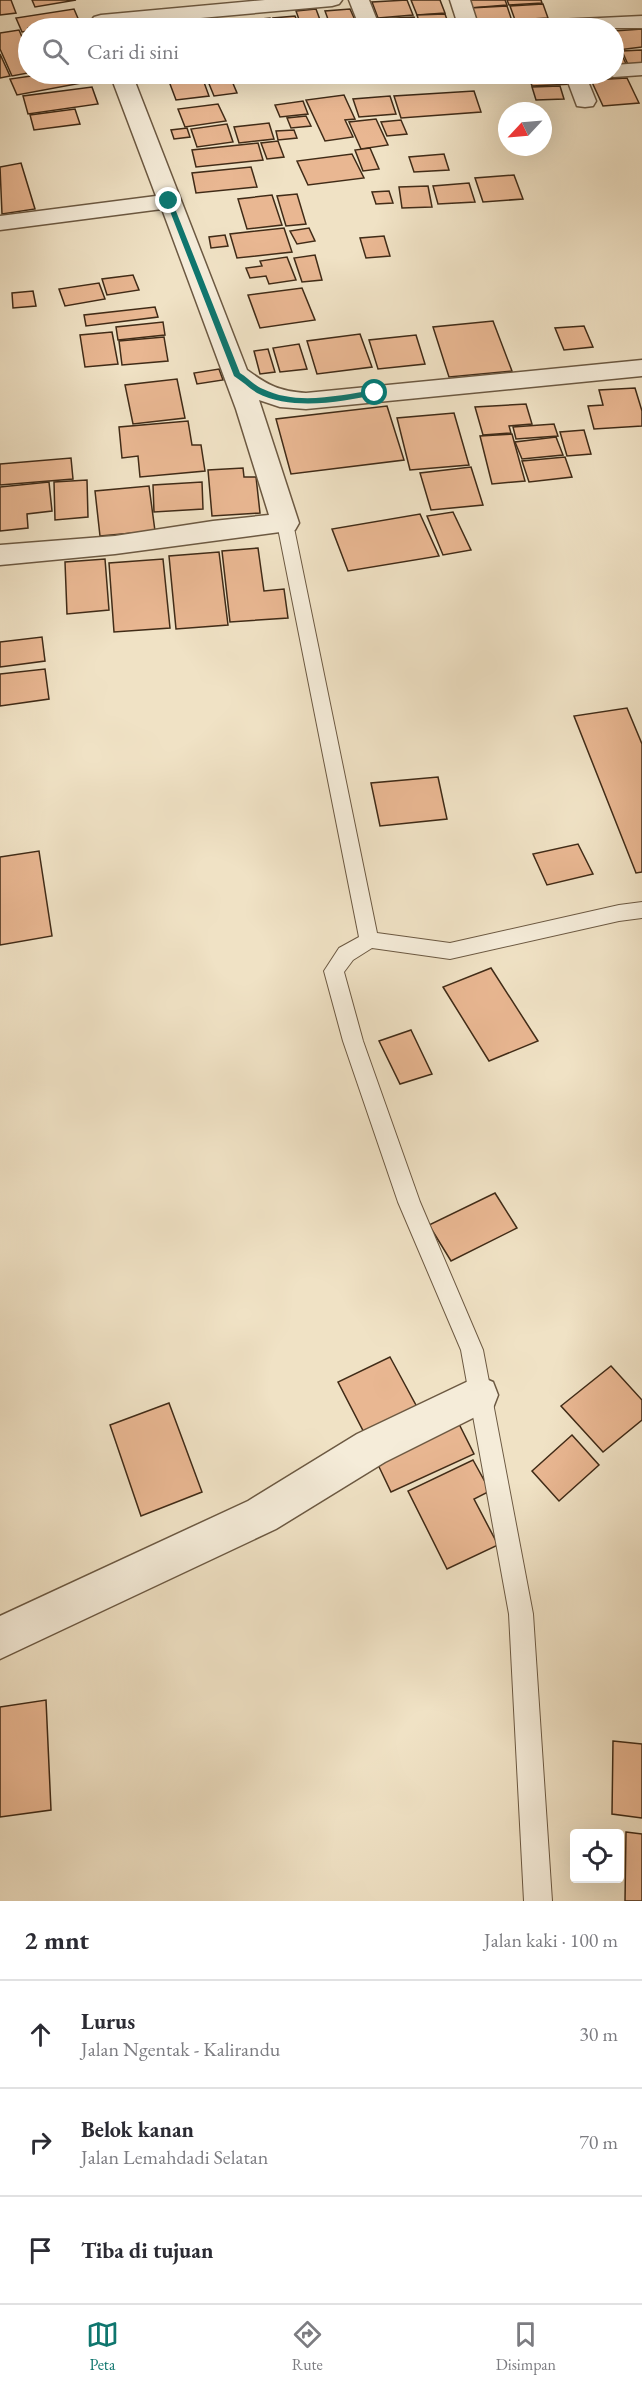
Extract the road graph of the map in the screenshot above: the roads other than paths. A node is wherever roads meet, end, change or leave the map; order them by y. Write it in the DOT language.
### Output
graph roads {
  1 [pos="93,0"];
  2 [pos="332,0"];
  3 [pos="359,0"];
  4 [pos="460,0"];
  5 [pos="100,18"];
  6 [pos="167,18"];
  7 [pos="366,18"];
  8 [pos="466,18"];
  9 [pos="624,22"];
  10 [pos="642,22"];
  11 [pos="642,69"];
  12 [pos="624,70"];
  13 [pos="125,84"];
  14 [pos="579,84"];
  15 [pos="585,101"];
  16 [pos="169,201"];
  17 [pos="0,224"];
  18 [pos="642,368"];
  19 [pos="237,374"];
  20 [pos="285,523"];
  21 [pos="0,555"];
  22 [pos="642,910"];
  23 [pos="369,940"];
  24 [pos="479,1395"];
  25 [pos="0,1638"];
  26 [pos="538,1901"];
  1 -- 5 [label="street"];
  2 -- 6 [label="street"];
  3 -- 7 [label="street"];
  4 -- 8 [label="street"];
  9 -- 10 [label="street"];
  11 -- 12 [label="street"];
  13 -- 16 [label="street"];
  14 -- 15 [label="street"];
  16 -- 17 [label="street"];
  16 -- 19 [label="street"];
  18 -- 19 [label="street"];
  19 -- 20 [label="street"];
  20 -- 21 [label="street"];
  20 -- 23 [label="lane"];
  22 -- 23 [label="lane"];
  23 -- 24 [label="lane"];
  24 -- 25 [label="street"];
  24 -- 26 [label="lane"];
}
